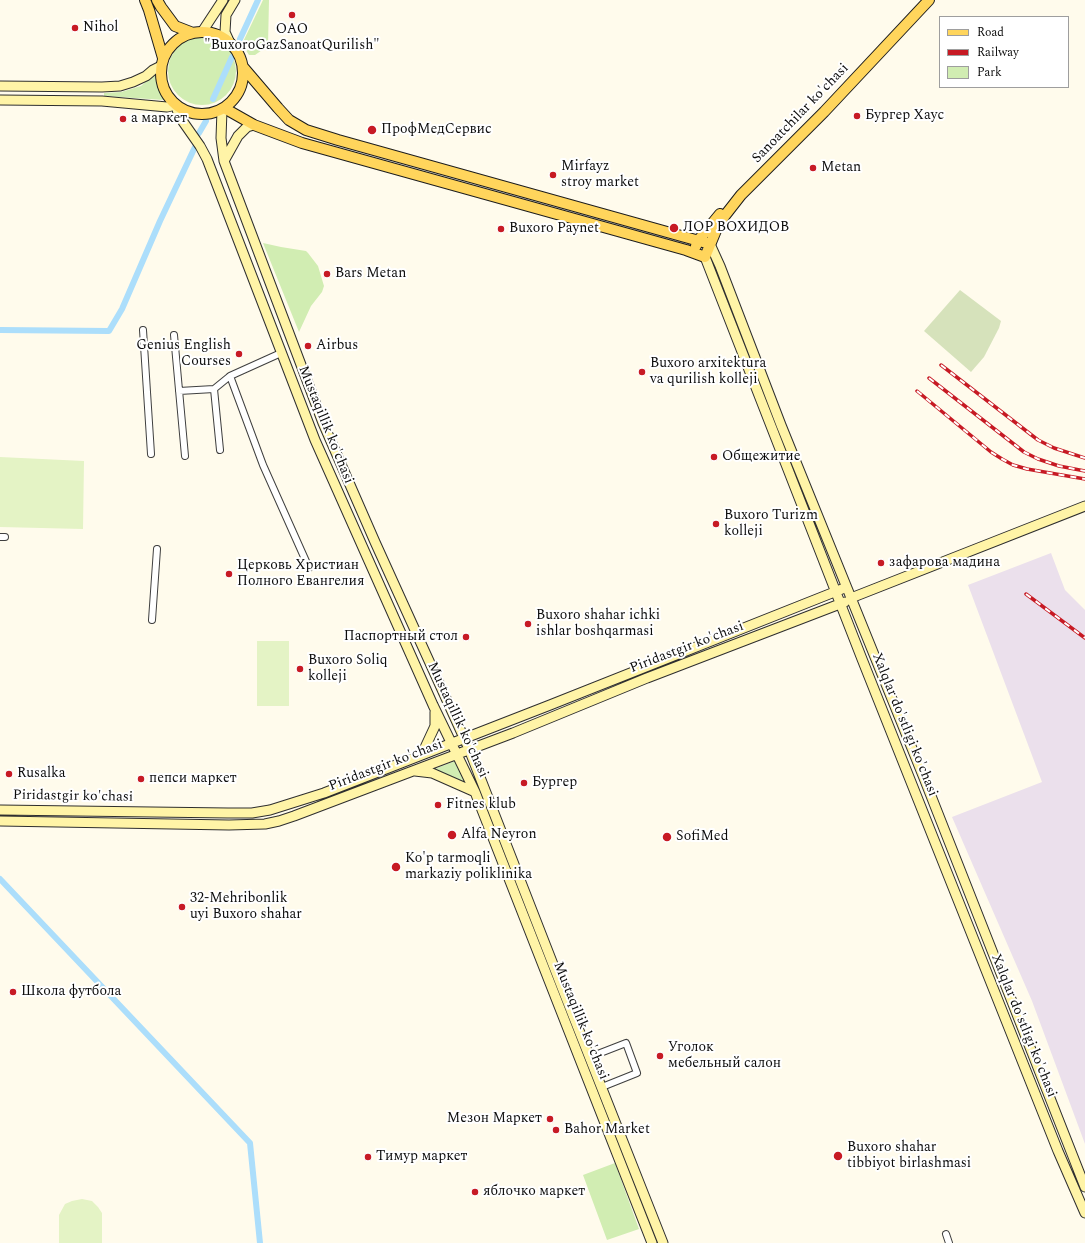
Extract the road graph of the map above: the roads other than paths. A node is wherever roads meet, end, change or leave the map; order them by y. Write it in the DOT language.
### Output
graph roads {
  1 [pos="145,0"];
  2 [pos="158,0"];
  3 [pos="223,0"];
  4 [pos="235,0"];
  5 [pos="922,0"];
  6 [pos="929,0"];
  7 [pos="197,32"];
  8 [pos="230,43"];
  9 [pos="162,62"];
  10 [pos="243,66"];
  11 [pos="0,86"];
  12 [pos="0,100"];
  13 [pos="176,105"];
  14 [pos="223,109"];
  15 [pos="254,125"];
  16 [pos="400,157"];
  17 [pos="224,161"];
  18 [pos="396,170"];
  19 [pos="697,242"];
  20 [pos="710,244"];
  21 [pos="694,254"];
  22 [pos="705,257"];
  23 [pos="143,330"];
  24 [pos="174,335"];
  25 [pos="297,355"];
  26 [pos="282,356"];
  27 [pos="230,376"];
  28 [pos="214,389"];
  29 [pos="179,391"];
  30 [pos="220,450"];
  31 [pos="151,454"];
  32 [pos="185,456"];
  33 [pos="1085,506"];
  34 [pos="363,515"];
  35 [pos="350,520"];
  36 [pos="157,549"];
  37 [pos="309,568"];
  38 [pos="846,586"];
  39 [pos="836,591"];
  40 [pos="852,598"];
  41 [pos="841,603"];
  42 [pos="152,620"];
  43 [pos="642,668"];
  44 [pos="646,678"];
  45 [pos="433,705"];
  46 [pos="464,738"];
  47 [pos="452,742"];
  48 [pos="469,749"];
  49 [pos="457,753"];
  50 [pos="422,754"];
  51 [pos="414,770"];
  52 [pos="475,792"];
  53 [pos="0,810"];
  54 [pos="228,813"];
  55 [pos="0,821"];
  56 [pos="229,825"];
  57 [pos="508,863"];
  58 [pos="558,992"];
  59 [pos="590,1057"];
  60 [pos="602,1087"];
  61 [pos="632,1166"];
  62 [pos="623,1169"];
  63 [pos="1085,1187"];
  64 [pos="1085,1213"];
  65 [pos="946,1234"];
  66 [pos="652,1243"];
  67 [pos="663,1243"];
  68 [pos="949,1243"];
  1 -- 9 [label="main road"];
  2 -- 7 [label="main road"];
  3 -- 7 [label="main road"];
  4 -- 8 [label="main road"];
  5 -- 19 [label="main road, Sanoatchilar ko'chasi"];
  6 -- 20 [label="main road, Sanoatchilar ko'chasi"];
  7 -- 8 [label="main road"];
  7 -- 9 [label="main road"];
  8 -- 10 [label="main road"];
  9 -- 11 [label="main road"];
  9 -- 13 [label="main road"];
  10 -- 14 [label="main road"];
  10 -- 16 [label="main road"];
  12 -- 13 [label="main road"];
  13 -- 14 [label="main road"];
  13 -- 26 [label="main road, Mustaqillik ko'chasi"];
  14 -- 15 [label="main road"];
  14 -- 17 [label="main road, Mustaqillik ko'chasi"];
  15 -- 17 [label="main road"];
  15 -- 18 [label="main road"];
  16 -- 18 [label="main road"];
  16 -- 19 [label="main road"];
  17 -- 25 [label="main road, Mustaqillik ko'chasi"];
  18 -- 21 [label="main road"];
  19 -- 20 [label="main road"];
  19 -- 21 [label="main road, Sanoatchilar ko'chasi"];
  20 -- 22 [label="main road, Sanoatchilar ko'chasi"];
  20 -- 38 [label="main road, Xalqlar do'stligi ko'chasi"];
  21 -- 22 [label="main road"];
  22 -- 39 [label="main road, Xalqlar do'stligi ko'chasi"];
  23 -- 31 [label="street"];
  24 -- 29 [label="street"];
  25 -- 26 [label="main road"];
  25 -- 34 [label="main road, Mustaqillik ko'chasi"];
  26 -- 27 [label="street"];
  26 -- 35 [label="main road, Mustaqillik ko'chasi"];
  27 -- 28 [label="street"];
  27 -- 37 [label="street"];
  28 -- 29 [label="street"];
  28 -- 30 [label="street"];
  29 -- 32 [label="street"];
  33 -- 40 [label="main road, Piridastgir ko'chasi"];
  34 -- 35 [label="main road"];
  34 -- 46 [label="main road, Mustaqillik ko'chasi"];
  35 -- 45 [label="main road, Mustaqillik ko'chasi"];
  36 -- 42 [label="street"];
  38 -- 39 [label="main road, Piridastgir ko'chasi"];
  38 -- 40 [label="main road, Xalqlar do'stligi ko'chasi"];
  39 -- 41 [label="main road, Xalqlar do'stligi ko'chasi"];
  39 -- 43 [label="main road, Piridastgir ko'chasi"];
  40 -- 41 [label="main road, Piridastgir ko'chasi"];
  40 -- 63 [label="main road, Xalqlar do'stligi ko'chasi"];
  41 -- 44 [label="main road, Piridastgir ko'chasi"];
  41 -- 64 [label="main road, Xalqlar do'stligi ko'chasi"];
  43 -- 44 [label="main road"];
  43 -- 46 [label="main road, Piridastgir ko'chasi"];
  44 -- 48 [label="main road, Piridastgir ko'chasi"];
  45 -- 47 [label="main road, Mustaqillik ko'chasi"];
  45 -- 50 [label="main road"];
  46 -- 47 [label="main road, Piridastgir ko'chasi"];
  46 -- 48 [label="main road, Mustaqillik ko'chasi"];
  47 -- 49 [label="main road, Mustaqillik ko'chasi"];
  47 -- 50 [label="main road, Piridastgir ko'chasi"];
  48 -- 49 [label="main road, Piridastgir ko'chasi"];
  48 -- 57 [label="main road, Mustaqillik ko'chasi"];
  49 -- 51 [label="main road, Piridastgir ko'chasi"];
  49 -- 52 [label="main road, Mustaqillik ko'chasi"];
  50 -- 54 [label="main road, Piridastgir ko'chasi"];
  51 -- 52 [label="main road"];
  51 -- 56 [label="main road, Piridastgir ko'chasi"];
  52 -- 57 [label="main road, Mustaqillik ko'chasi"];
  53 -- 54 [label="main road, Piridastgir ko'chasi"];
  54 -- 56 [label="main road"];
  55 -- 56 [label="main road, Piridastgir ko'chasi"];
  57 -- 58 [label="main road, Mustaqillik ko'chasi"];
  58 -- 59 [label="main road, Mustaqillik ko'chasi"];
  58 -- 62 [label="main road, Mustaqillik ko'chasi"];
  59 -- 60 [label="main road, Mustaqillik ko'chasi"];
  59 -- 60 [label="street"];
  60 -- 61 [label="main road, Mustaqillik ko'chasi"];
  61 -- 62 [label="main road"];
  61 -- 67 [label="main road, Mustaqillik ko'chasi"];
  62 -- 66 [label="main road, Mustaqillik ko'chasi"];
  65 -- 68 [label="street"];
}
